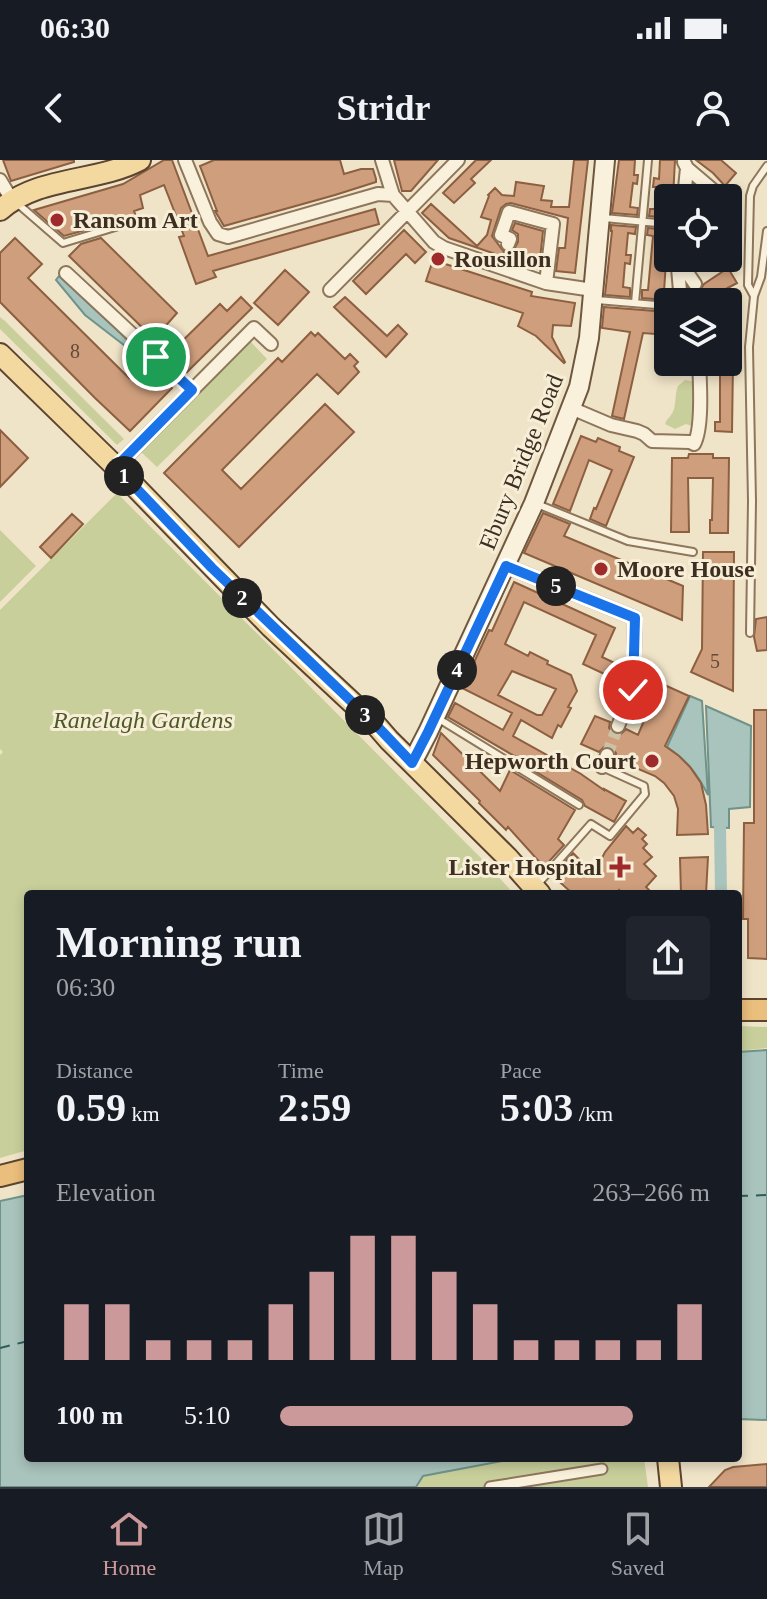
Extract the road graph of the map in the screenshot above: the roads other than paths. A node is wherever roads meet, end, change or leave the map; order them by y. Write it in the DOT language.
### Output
graph roads {
  1 [pos="140,160"];
  2 [pos="185,160"];
  3 [pos="382,160"];
  4 [pos="458,160"];
  5 [pos="605,160"];
  6 [pos="648,160"];
  7 [pos="685,163"];
  8 [pos="115,165"];
  9 [pos="767,166"];
  10 [pos="0,180"];
  11 [pos="684,184"];
  12 [pos="707,184"];
  13 [pos="393,195"];
  14 [pos="6,205"];
  15 [pos="407,213"];
  16 [pos="600,218"];
  17 [pos="643,222"];
  18 [pos="654,223"];
  19 [pos="125,224"];
  20 [pos="767,231"];
  21 [pos="504,256"];
  22 [pos="687,272"];
  23 [pos="66,273"];
  24 [pos="546,283"];
  25 [pos="695,284"];
  26 [pos="330,290"];
  27 [pos="593,294"];
  28 [pos="754,296"];
  29 [pos="635,303"];
  30 [pos="654,305"];
  31 [pos="271,344"];
  32 [pos="0,354"];
  33 [pos="700,376"];
  34 [pos="192,390"];
  35 [pos="571,408"];
  36 [pos="116,467"];
  37 [pos="534,503"];
  38 [pos="693,552"];
  39 [pos="506,566"];
  40 [pos="750,633"];
  41 [pos="435,717"];
  42 [pos="618,726"];
  43 [pos="604,761"];
  44 [pos="412,763"];
  45 [pos="579,805"];
  46 [pos="536,890"];
  47 [pos="538,890"];
  48 [pos="742,1010"];
  49 [pos="767,1010"];
  50 [pos="24,1170"];
  51 [pos="0,1176"];
  52 [pos="668,1462"];
  53 [pos="602,1469"];
  54 [pos="490,1487"];
  55 [pos="671,1487"];
  1 -- 8 [label="main road"];
  2 -- 13 [label="street"];
  3 -- 13 [label="street"];
  4 -- 15 [label="street"];
  5 -- 16 [label="main road, Ebury Bridge Road"];
  6 -- 17 [label="lane"];
  7 -- 11 [label="street"];
  7 -- 12 [label="street"];
  8 -- 14 [label="main road"];
  9 -- 28 [label="lane"];
  10 -- 14 [label="street"];
  13 -- 15 [label="street"];
  14 -- 19 [label="lane"];
  15 -- 21 [label="street"];
  15 -- 26 [label="street"];
  16 -- 17 [label="lane"];
  16 -- 27 [label="main road, Ebury Bridge Road"];
  17 -- 18 [label="lane"];
  17 -- 29 [label="lane"];
  20 -- 28 [label="lane"];
  21 -- 24 [label="street"];
  21 -- 24 [label="street"];
  22 -- 25 [label="street"];
  23 -- 34 [label="street"];
  24 -- 27 [label="street"];
  27 -- 29 [label="lane"];
  27 -- 35 [label="main road, Ebury Bridge Road"];
  28 -- 40 [label="lane"];
  29 -- 30 [label="lane"];
  31 -- 34 [label="street"];
  32 -- 36 [label="main road"];
  33 -- 35 [label="street"];
  34 -- 36 [label="street"];
  35 -- 37 [label="main road, Ebury Bridge Road"];
  36 -- 44 [label="main road"];
  37 -- 38 [label="lane"];
  37 -- 39 [label="main road, Ebury Bridge Road"];
  39 -- 41 [label="main road, Ebury Bridge Road"];
  39 -- 42 [label="street"];
  41 -- 44 [label="main road, Ebury Bridge Road"];
  41 -- 45 [label="lane"];
  43 -- 47 [label="lane"];
  44 -- 46 [label="main road"];
  48 -- 49 [label="highway"];
  50 -- 51 [label="highway"];
  52 -- 55 [label="main road"];
  53 -- 54 [label="street"];
}
